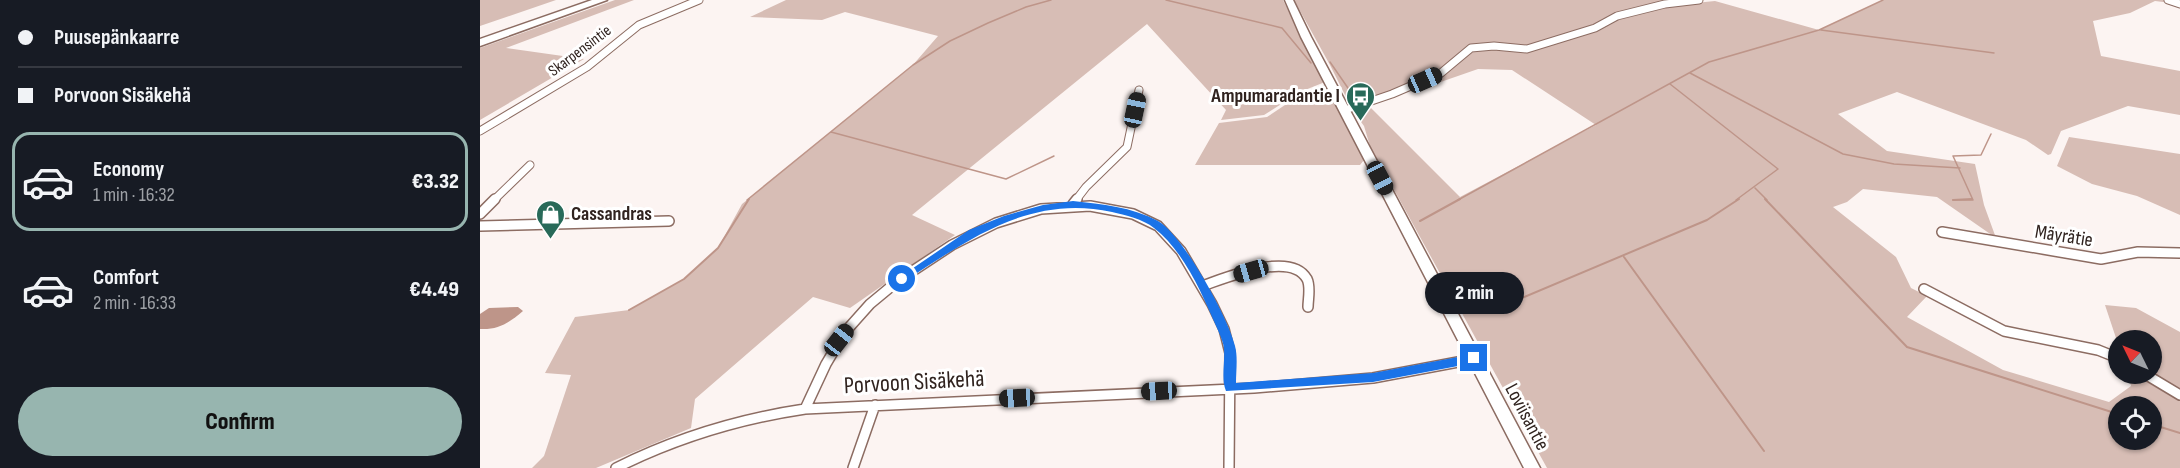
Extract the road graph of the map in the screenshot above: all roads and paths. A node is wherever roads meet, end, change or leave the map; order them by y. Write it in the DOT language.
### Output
graph roads {
  1 [pos="574,0"];
  2 [pos="602,0"];
  3 [pos="699,0"];
  4 [pos="1289,0"];
  5 [pos="1699,0"];
  6 [pos="2168,0"];
  7 [pos="2180,4"];
  8 [pos="480,32"];
  9 [pos="480,43"];
  10 [pos="1139,90"];
  11 [pos="1345,110"];
  12 [pos="480,131"];
  13 [pos="530,165"];
  14 [pos="1073,204"];
  15 [pos="480,214"];
  16 [pos="669,221"];
  17 [pos="480,226"];
  18 [pos="1942,232"];
  19 [pos="2180,252"];
  20 [pos="1202,286"];
  21 [pos="1924,290"];
  22 [pos="1308,307"];
  23 [pos="2108,354"];
  24 [pos="1474,358"];
  25 [pos="2162,384"];
  26 [pos="1230,388"];
  27 [pos="2180,395"];
  28 [pos="875,405"];
  29 [pos="806,409"];
  30 [pos="616,468"];
  31 [pos="853,468"];
  32 [pos="1229,468"];
  33 [pos="1532,468"];
  1 -- 8 [label="highway"];
  2 -- 9 [label="highway"];
  3 -- 12 [label="street, Skarpensintie"];
  4 -- 11 [label="main road, Loviisantie"];
  5 -- 11 [label="street"];
  6 -- 7 [label="street"];
  10 -- 14 [label="street"];
  11 -- 24 [label="main road, Loviisantie"];
  13 -- 15 [label="street"];
  14 -- 20 [label="street"];
  14 -- 29 [label="street"];
  16 -- 17 [label="street"];
  18 -- 19 [label="street, Mäyrätie"];
  20 -- 22 [label="street"];
  20 -- 26 [label="street"];
  21 -- 23 [label="street"];
  24 -- 26 [label="street, Porvoon Sisäkehä"];
  24 -- 33 [label="main road, Loviisantie"];
  25 -- 27 [label="street"];
  26 -- 28 [label="street, Porvoon Sisäkehä"];
  26 -- 32 [label="street"];
  28 -- 29 [label="street, Porvoon Sisäkehä"];
  28 -- 31 [label="street"];
  29 -- 30 [label="street, Porvoon Sisäkehä"];
}
